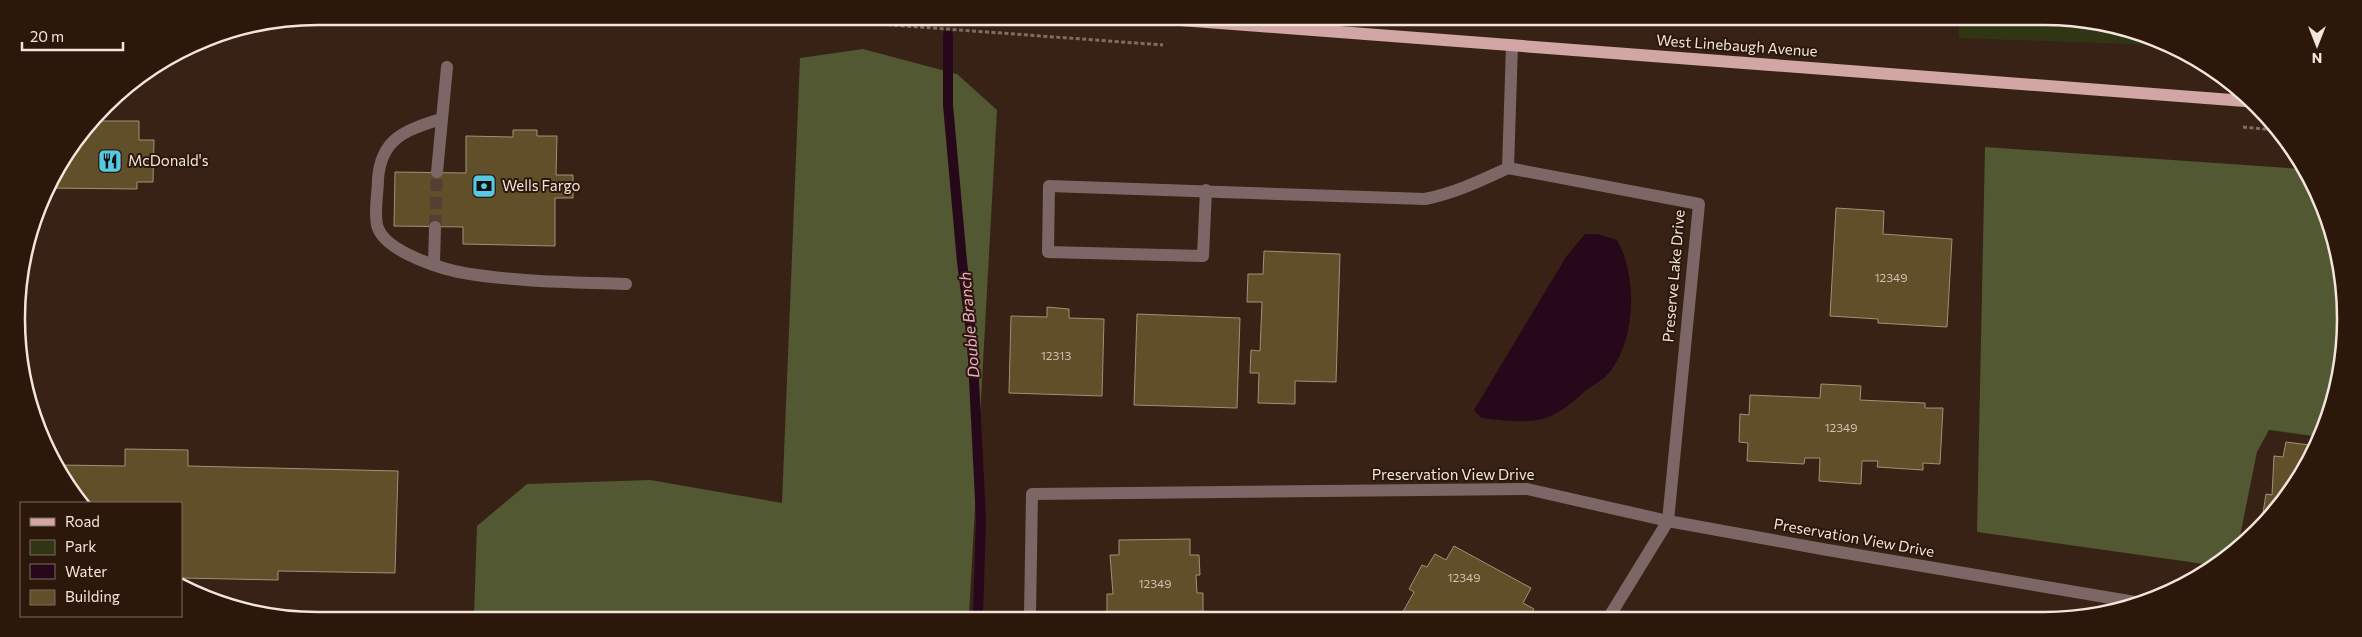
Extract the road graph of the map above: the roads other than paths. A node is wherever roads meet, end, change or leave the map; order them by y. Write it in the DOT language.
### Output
graph roads {
  1 [pos="1247,25"];
  2 [pos="1512,45"];
  3 [pos="447,67"];
  4 [pos="2240,101"];
  5 [pos="441,120"];
  6 [pos="1508,168"];
  7 [pos="438,172"];
  8 [pos="1206,190"];
  9 [pos="435,227"];
  10 [pos="434,265"];
  11 [pos="626,284"];
  12 [pos="1668,521"];
  13 [pos="2125,600"];
  14 [pos="1030,612"];
  15 [pos="1612,612"];
  1 -- 2 [label="main road, West Linebaugh Avenue"];
  2 -- 4 [label="main road, West Linebaugh Avenue"];
  2 -- 6 [label="street"];
  3 -- 5 [label="street"];
  5 -- 7 [label="street"];
  5 -- 10 [label="street"];
  6 -- 8 [label="street"];
  6 -- 12 [label="street, Preserve Lake Drive"];
  8 -- 8 [label="street"];
  9 -- 10 [label="street"];
  10 -- 11 [label="street"];
  12 -- 13 [label="street, Preservation View Drive"];
  12 -- 14 [label="street, Preservation View Drive"];
  12 -- 15 [label="street, Preserve Lake Drive"];
}
